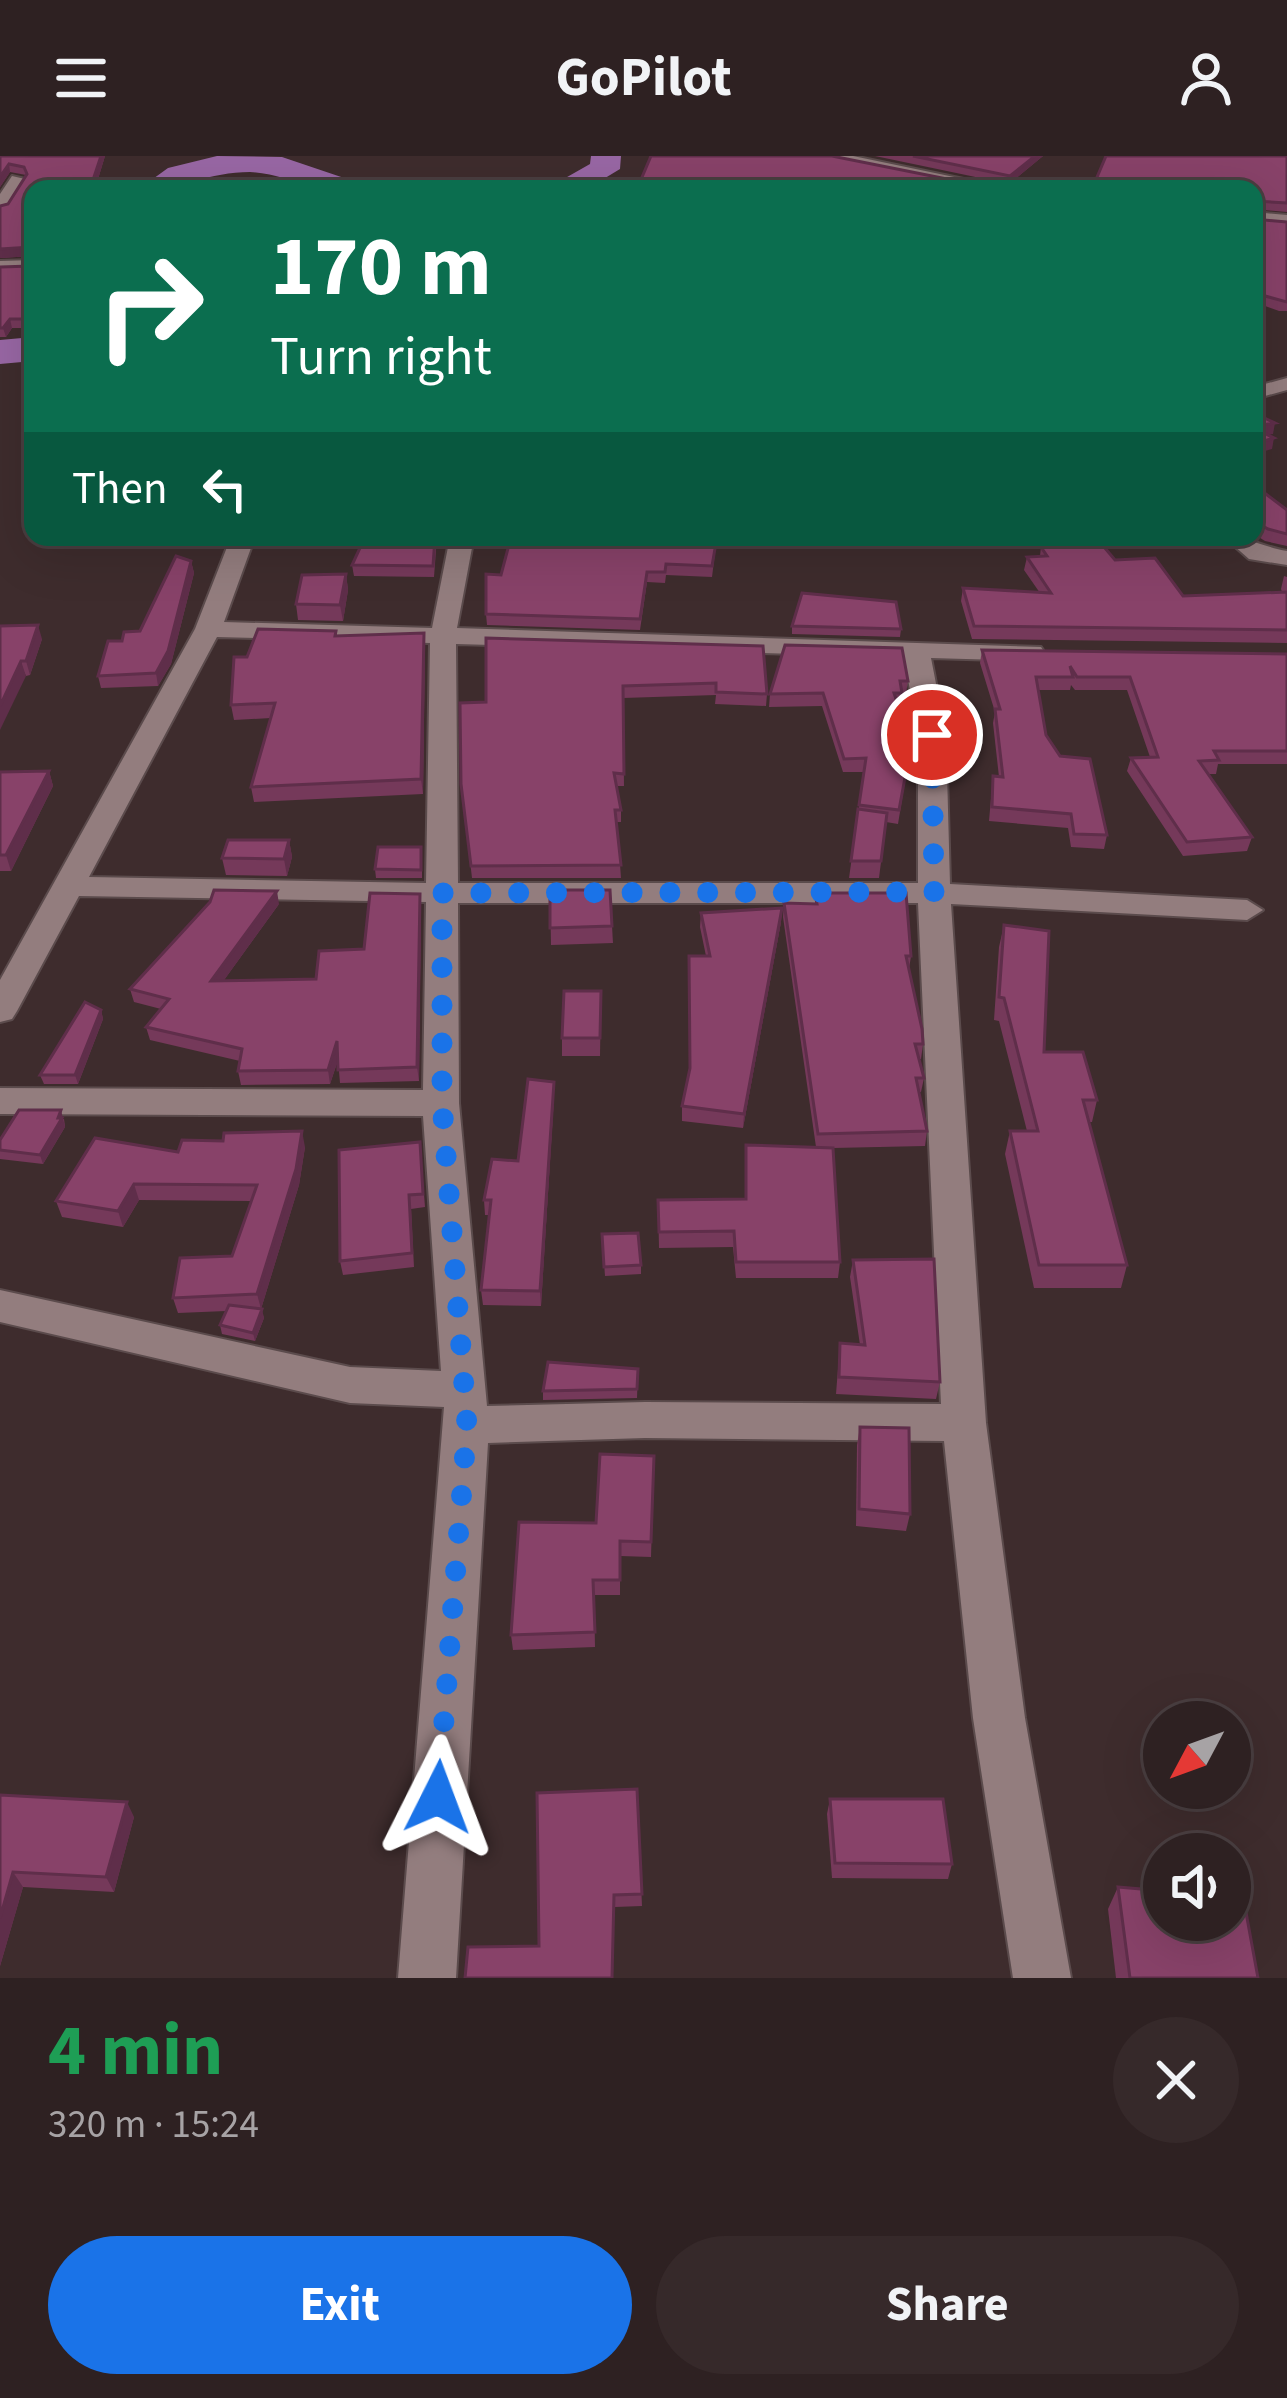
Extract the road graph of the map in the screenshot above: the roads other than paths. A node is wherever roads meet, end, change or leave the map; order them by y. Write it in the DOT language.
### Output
graph roads {
  1 [pos="825,156"];
  2 [pos="17,179"];
  3 [pos="954,180"];
  4 [pos="0,207"];
  5 [pos="240,546"];
  6 [pos="460,546"];
  7 [pos="1248,546"];
  8 [pos="1287,558"];
  9 [pos="208,629"];
  10 [pos="442,636"];
  11 [pos="916,648"];
  12 [pos="1069,655"];
  13 [pos="68,886"];
  14 [pos="934,892"];
  15 [pos="442,893"];
  16 [pos="1247,910"];
  17 [pos="0,1011"];
  18 [pos="0,1101"];
  19 [pos="442,1103"];
  20 [pos="0,1306"];
  21 [pos="465,1408"];
  22 [pos="964,1424"];
  23 [pos="428,1978"];
  24 [pos="1042,1978"];
  1 -- 3 [label="street"];
  2 -- 4 [label="street"];
  5 -- 9 [label="street"];
  6 -- 10 [label="street"];
  7 -- 8 [label="street"];
  9 -- 10 [label="street"];
  9 -- 13 [label="street"];
  10 -- 11 [label="street"];
  10 -- 15 [label="street"];
  11 -- 12 [label="street"];
  11 -- 14 [label="street"];
  13 -- 15 [label="street"];
  13 -- 17 [label="street"];
  14 -- 15 [label="street"];
  14 -- 16 [label="street"];
  14 -- 22 [label="street"];
  15 -- 19 [label="street"];
  18 -- 19 [label="street"];
  19 -- 21 [label="street"];
  20 -- 21 [label="street"];
  21 -- 22 [label="street"];
  21 -- 23 [label="street"];
  22 -- 24 [label="street"];
}
